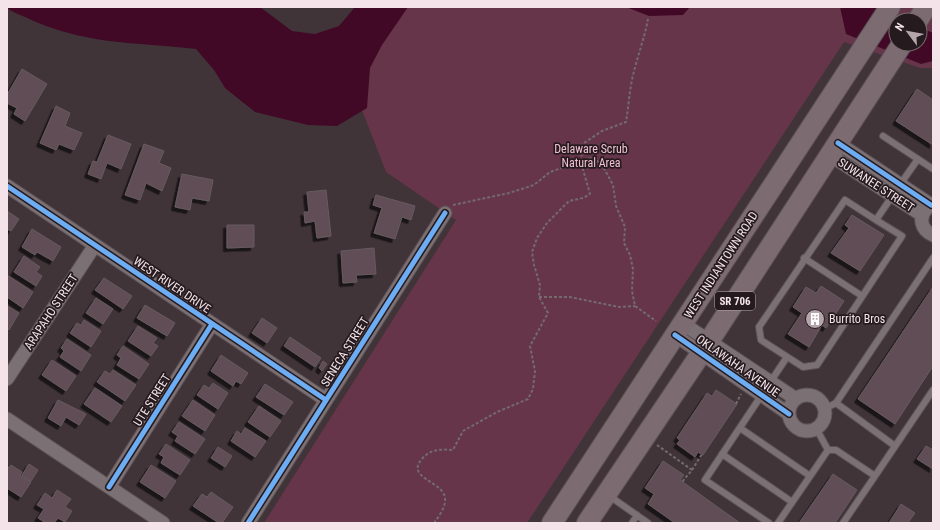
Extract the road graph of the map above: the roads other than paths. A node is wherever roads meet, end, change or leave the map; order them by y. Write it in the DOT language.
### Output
graph roads {
  1 [pos="890,7"];
  2 [pos="897,52"];
  3 [pos="883,136"];
  4 [pos="834,149"];
  5 [pos="918,159"];
  6 [pos="933,169"];
  7 [pos="901,184"];
  8 [pos="7,186"];
  9 [pos="893,196"];
  10 [pos="932,204"];
  11 [pos="445,213"];
  12 [pos="922,215"];
  13 [pos="876,220"];
  14 [pos="933,235"];
  15 [pos="95,245"];
  16 [pos="804,258"];
  17 [pos="933,258"];
  18 [pos="862,296"];
  19 [pos="212,324"];
  20 [pos="679,329"];
  21 [pos="705,347"];
  22 [pos="787,356"];
  23 [pos="7,379"];
  24 [pos="770,382"];
  25 [pos="933,390"];
  26 [pos="762,394"];
  27 [pos="796,399"];
  28 [pos="326,400"];
  29 [pos="836,403"];
  30 [pos="824,409"];
  31 [pos="789,414"];
  32 [pos="7,419"];
  33 [pos="740,428"];
  34 [pos="816,428"];
  35 [pos="895,446"];
  36 [pos="828,450"];
  37 [pos="722,454"];
  38 [pos="810,476"];
  39 [pos="875,476"];
  40 [pos="109,487"];
  41 [pos="607,494"];
  42 [pos="792,502"];
  43 [pos="637,515"];
  44 [pos="163,523"];
  45 [pos="248,523"];
  46 [pos="552,523"];
  47 [pos="587,523"];
  48 [pos="632,523"];
  49 [pos="648,523"];
  50 [pos="769,523"];
  51 [pos="778,523"];
  52 [pos="843,523"];
  1 -- 20 [label="main road, WEST INDIANTOWN ROAD / SR 706"];
  2 -- 4 [label="main road, SR 706"];
  3 -- 5 [label="lane"];
  4 -- 7 [label="street, SUWANEE STREET"];
  4 -- 9 [label="street, SUWANEE STREET"];
  4 -- 21 [label="main road, SR 706"];
  5 -- 6 [label="lane"];
  5 -- 7 [label="lane"];
  7 -- 9 [label="lane"];
  7 -- 10 [label="street, SUWANEE STREET"];
  8 -- 15 [label="street, WEST RIVER DRIVE"];
  9 -- 12 [label="street, SUWANEE STREET"];
  9 -- 13 [label="lane"];
  10 -- 12 [label="street, SUWANEE STREET"];
  11 -- 28 [label="street, SENECA STREET"];
  12 -- 14 [label="street, SUWANEE STREET"];
  13 -- 16 [label="lane"];
  13 -- 18 [label="lane"];
  15 -- 19 [label="street, WEST RIVER DRIVE"];
  15 -- 23 [label="street, ARAPAHO STREET"];
  16 -- 18 [label="lane"];
  16 -- 22 [label="lane"];
  17 -- 29 [label="lane"];
  18 -- 22 [label="lane"];
  19 -- 28 [label="street, WEST RIVER DRIVE"];
  19 -- 40 [label="street, UTE STREET"];
  20 -- 21 [label="street, OKLAWAHA AVENUE"];
  20 -- 46 [label="main road, WEST INDIANTOWN ROAD / SR 706"];
  21 -- 24 [label="street, OKLAWAHA AVENUE"];
  21 -- 26 [label="street, OKLAWAHA AVENUE"];
  21 -- 41 [label="main road, SR 706"];
  22 -- 24 [label="lane"];
  24 -- 26 [label="lane"];
  24 -- 27 [label="street, OKLAWAHA AVENUE"];
  25 -- 35 [label="lane"];
  26 -- 31 [label="street, OKLAWAHA AVENUE"];
  26 -- 33 [label="lane"];
  27 -- 30 [label="street, OKLAWAHA AVENUE"];
  27 -- 31 [label="street, OKLAWAHA AVENUE"];
  28 -- 45 [label="street, SENECA STREET"];
  29 -- 30 [label="lane"];
  29 -- 35 [label="lane"];
  30 -- 34 [label="street"];
  31 -- 34 [label="street, OKLAWAHA AVENUE"];
  32 -- 40 [label="street"];
  33 -- 37 [label="lane"];
  33 -- 38 [label="lane"];
  34 -- 36 [label="lane"];
  35 -- 39 [label="lane"];
  36 -- 38 [label="lane"];
  36 -- 39 [label="lane"];
  37 -- 42 [label="lane"];
  37 -- 50 [label="lane"];
  38 -- 42 [label="lane"];
  39 -- 52 [label="lane"];
  40 -- 44 [label="street"];
  41 -- 43 [label="lane"];
  41 -- 47 [label="main road, SR 706"];
  42 -- 51 [label="lane"];
  43 -- 48 [label="lane"];
  43 -- 49 [label="lane"];
}
